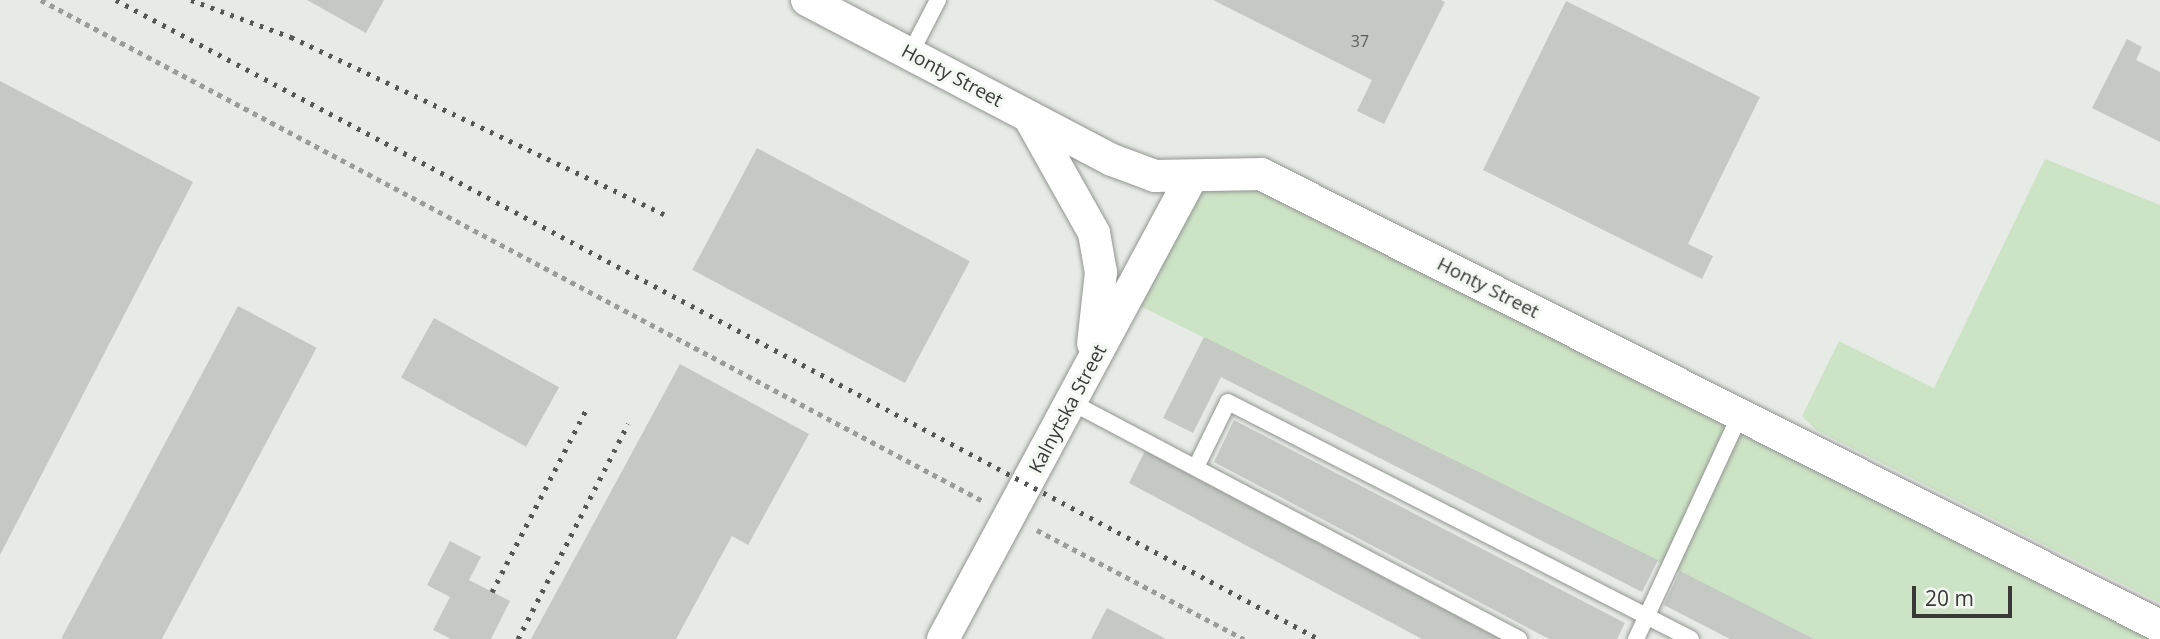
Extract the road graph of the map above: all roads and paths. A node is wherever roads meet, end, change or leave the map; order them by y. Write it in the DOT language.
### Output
graph roads {
  1 [pos="41,0"];
  2 [pos="807,0"];
  3 [pos="939,0"];
  4 [pos="911,54"];
  5 [pos="1028,115"];
  6 [pos="1191,178"];
  7 [pos="1086,374"];
  8 [pos="1071,402"];
  9 [pos="1740,415"];
  10 [pos="1196,467"];
  11 [pos="1011,516"];
  12 [pos="1647,617"];
  13 [pos="2160,626"];
  14 [pos="943,639"];
  15 [pos="1244,639"];
  16 [pos="1519,639"];
  17 [pos="1636,639"];
  18 [pos="1691,639"];
  1 -- 11 [label="path"];
  2 -- 4 [label="street, Honty Street"];
  3 -- 4 [label="lane"];
  4 -- 5 [label="street, Honty Street"];
  5 -- 6 [label="street, Honty Street"];
  5 -- 7 [label="street"];
  6 -- 7 [label="street, Kalnytska Street"];
  6 -- 9 [label="street, Honty Street"];
  7 -- 8 [label="street, Kalnytska Street"];
  8 -- 10 [label="lane"];
  8 -- 11 [label="street, Kalnytska Street"];
  9 -- 12 [label="lane"];
  9 -- 13 [label="street, Honty Street"];
  10 -- 12 [label="lane"];
  10 -- 16 [label="lane"];
  11 -- 14 [label="street, Kalnytska Street"];
  11 -- 15 [label="path"];
  12 -- 17 [label="lane"];
  12 -- 18 [label="lane"];
}
